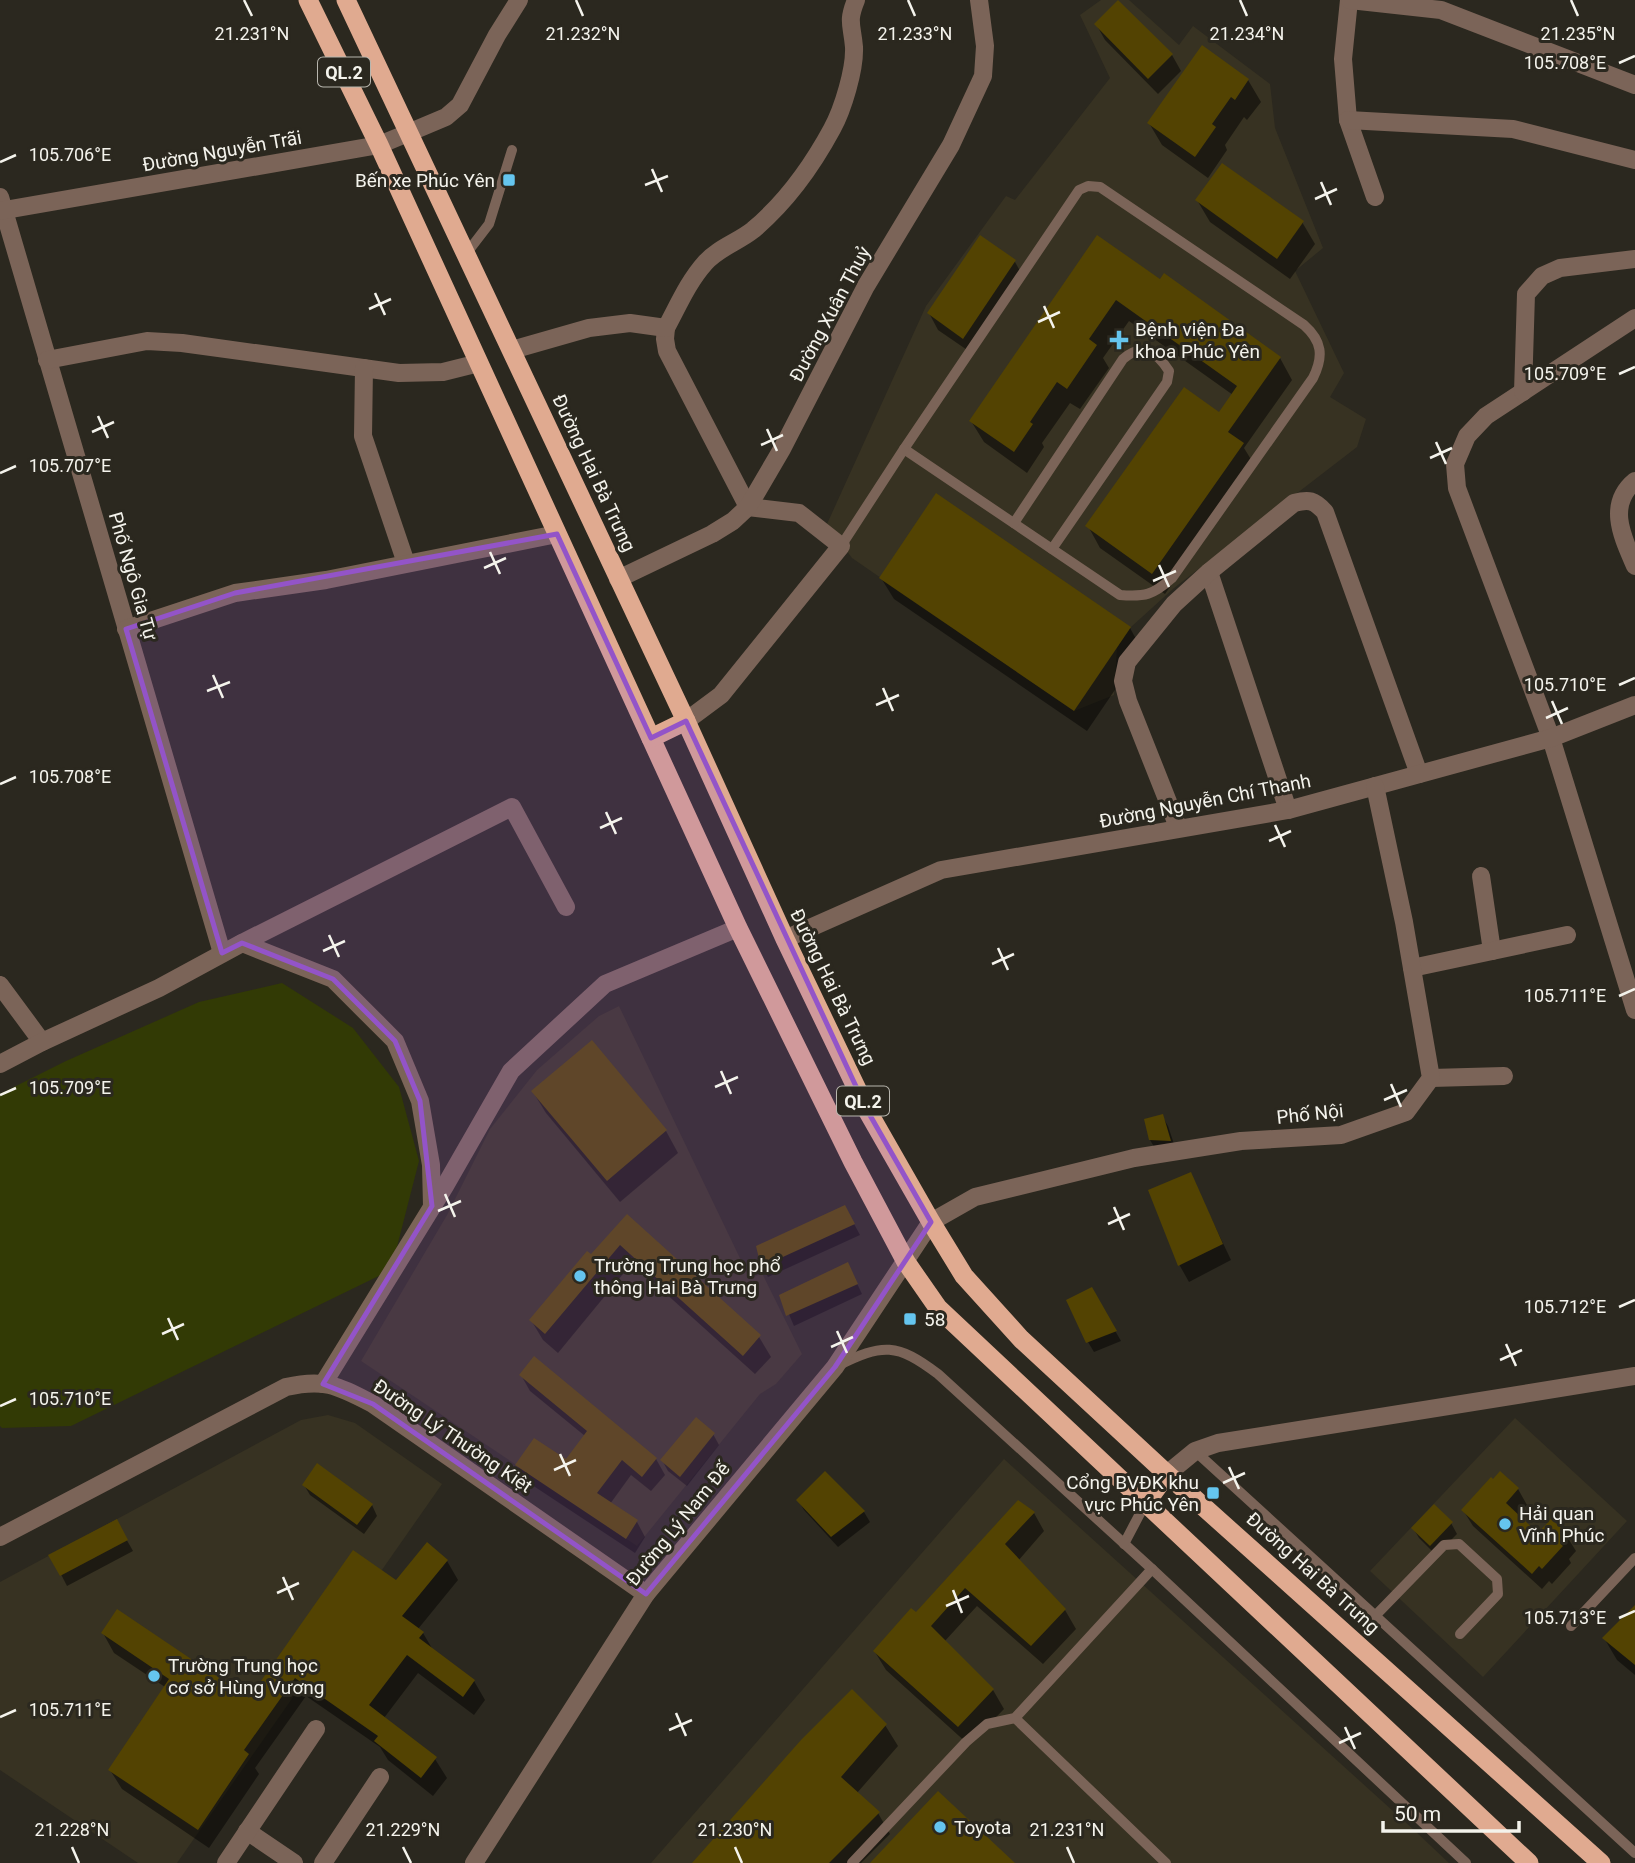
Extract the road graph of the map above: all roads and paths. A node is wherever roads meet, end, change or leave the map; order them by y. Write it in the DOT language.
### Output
graph roads {
  1 [pos="308,0"];
  2 [pos="346,0"];
  3 [pos="519,0"];
  4 [pos="856,0"];
  5 [pos="979,0"];
  6 [pos="1349,0"];
  7 [pos="1442,5"];
  8 [pos="1635,85"];
  9 [pos="1348,120"];
  10 [pos="408,133"];
  11 [pos="379,145"];
  12 [pos="512,150"];
  13 [pos="1635,160"];
  14 [pos="1376,197"];
  15 [pos="1,206"];
  16 [pos="466,254"];
  17 [pos="1635,259"];
  18 [pos="1635,318"];
  19 [pos="666,328"];
  20 [pos="512,350"];
  21 [pos="47,360"];
  22 [pos="479,363"];
  23 [pos="364,368"];
  24 [pos="1523,392"];
  25 [pos="904,449"];
  26 [pos="1635,481"];
  27 [pos="748,508"];
  28 [pos="1014,523"];
  29 [pos="557,534"];
  30 [pos="841,546"];
  31 [pos="1052,549"];
  32 [pos="406,564"];
  33 [pos="1635,566"];
  34 [pos="1209,572"];
  35 [pos="618,579"];
  36 [pos="126,629"];
  37 [pos="1635,705"];
  38 [pos="686,721"];
  39 [pos="651,738"];
  40 [pos="1551,738"];
  41 [pos="1419,774"];
  42 [pos="1375,786"];
  43 [pos="1288,810"];
  44 [pos="1178,827"];
  45 [pos="1481,876"];
  46 [pos="566,906"];
  47 [pos="738,928"];
  48 [pos="1567,934"];
  49 [pos="785,939"];
  50 [pos="242,943"];
  51 [pos="1492,951"];
  52 [pos="222,953"];
  53 [pos="1412,968"];
  54 [pos="0,985"];
  55 [pos="1635,1010"];
  56 [pos="42,1042"];
  57 [pos="0,1064"];
  58 [pos="1504,1076"];
  59 [pos="1431,1078"];
  60 [pos="432,1206"];
  61 [pos="931,1222"];
  62 [pos="906,1262"];
  63 [pos="835,1367"];
  64 [pos="1635,1376"];
  65 [pos="323,1384"];
  66 [pos="1195,1451"];
  67 [pos="1167,1474"];
  68 [pos="1145,1504"];
  69 [pos="0,1537"];
  70 [pos="1124,1544"];
  71 [pos="1635,1558"];
  72 [pos="1152,1569"];
  73 [pos="646,1594"];
  74 [pos="1374,1617"];
  75 [pos="1571,1626"];
  76 [pos="1460,1634"];
  77 [pos="1015,1718"];
  78 [pos="316,1729"];
  79 [pos="380,1777"];
  80 [pos="247,1831"];
  81 [pos="1635,1853"];
  82 [pos="226,1863"];
  83 [pos="294,1863"];
  84 [pos="323,1863"];
  85 [pos="474,1863"];
  86 [pos="852,1863"];
  87 [pos="1166,1863"];
  88 [pos="1466,1863"];
  89 [pos="1529,1863"];
  90 [pos="1601,1863"];
  1 -- 11 [label="highway, QL.2"];
  2 -- 10 [label="highway, Đường Hai Bà Trưng / QL.2"];
  3 -- 10 [label="street, Đường Nguyễn Trãi"];
  4 -- 19 [label="street"];
  5 -- 27 [label="street, Đường Xuân Thuỷ"];
  6 -- 7 [label="street"];
  6 -- 9 [label="street"];
  7 -- 8 [label="street"];
  9 -- 13 [label="street"];
  9 -- 14 [label="street"];
  10 -- 11 [label="street, Đường Nguyễn Trãi"];
  10 -- 16 [label="highway, Đường Hai Bà Trưng / QL.2"];
  11 -- 15 [label="street, Đường Nguyễn Trãi"];
  11 -- 22 [label="highway, QL.2"];
  12 -- 16 [label="lane"];
  15 -- 21 [label="street, Phố Ngô Gia Tự"];
  16 -- 20 [label="highway, Đường Hai Bà Trưng / QL.2"];
  17 -- 24 [label="street"];
  18 -- 24 [label="street"];
  19 -- 20 [label="street"];
  19 -- 27 [label="street"];
  20 -- 35 [label="highway, Đường Hai Bà Trưng / QL.2"];
  21 -- 23 [label="street"];
  21 -- 36 [label="street, Phố Ngô Gia Tự"];
  22 -- 23 [label="street"];
  22 -- 29 [label="highway, QL.2"];
  23 -- 32 [label="street"];
  24 -- 40 [label="street"];
  25 -- 28 [label="lane"];
  25 -- 30 [label="lane"];
  25 -- 31 [label="lane"];
  26 -- 33 [label="street"];
  27 -- 30 [label="street"];
  27 -- 35 [label="street, Đường Xuân Thuỷ"];
  28 -- 31 [label="lane"];
  28 -- 31 [label="lane"];
  29 -- 32 [label="street"];
  29 -- 39 [label="highway, QL.2"];
  30 -- 38 [label="street"];
  32 -- 36 [label="street"];
  34 -- 41 [label="street"];
  34 -- 43 [label="street"];
  34 -- 44 [label="street"];
  35 -- 38 [label="highway, Đường Hai Bà Trưng / QL.2"];
  36 -- 52 [label="street, Phố Ngô Gia Tự"];
  37 -- 40 [label="street, Đường Nguyễn Chí Thanh"];
  38 -- 39 [label="highway"];
  38 -- 49 [label="highway, Đường Hai Bà Trưng / QL.2"];
  39 -- 47 [label="highway, QL.2"];
  40 -- 41 [label="street, Đường Nguyễn Chí Thanh"];
  40 -- 55 [label="street"];
  41 -- 42 [label="street, Đường Nguyễn Chí Thanh"];
  42 -- 43 [label="street, Đường Nguyễn Chí Thanh"];
  42 -- 53 [label="street"];
  43 -- 44 [label="street, Đường Nguyễn Chí Thanh"];
  44 -- 49 [label="street, Đường Nguyễn Chí Thanh"];
  45 -- 51 [label="street"];
  46 -- 50 [label="street"];
  47 -- 60 [label="street"];
  47 -- 62 [label="highway, QL.2"];
  48 -- 51 [label="street"];
  49 -- 61 [label="highway, Đường Hai Bà Trưng / QL.2"];
  50 -- 52 [label="street"];
  50 -- 60 [label="street"];
  51 -- 53 [label="street"];
  52 -- 56 [label="street"];
  53 -- 59 [label="street"];
  54 -- 56 [label="street"];
  56 -- 57 [label="street"];
  58 -- 59 [label="street"];
  59 -- 61 [label="street, Phố Nội"];
  60 -- 65 [label="street"];
  61 -- 62 [label="street, Đường Lý Nam Đế"];
  61 -- 67 [label="highway, Đường Hai Bà Trưng / QL.2"];
  62 -- 63 [label="street, Đường Lý Nam Đế"];
  62 -- 68 [label="highway, QL.2"];
  63 -- 70 [label="lane"];
  63 -- 73 [label="street, Đường Lý Nam Đế"];
  64 -- 66 [label="street"];
  65 -- 69 [label="street, Đường Lý Thường Kiệt"];
  65 -- 73 [label="street, Đường Lý Thường Kiệt"];
  66 -- 67 [label="street"];
  66 -- 74 [label="lane"];
  67 -- 68 [label="highway"];
  67 -- 90 [label="highway, Đường Hai Bà Trưng / QL.2"];
  68 -- 70 [label="lane"];
  68 -- 89 [label="highway, QL.2"];
  70 -- 72 [label="lane"];
  71 -- 75 [label="lane"];
  72 -- 77 [label="lane"];
  72 -- 88 [label="lane"];
  73 -- 85 [label="street, Đường Lý Nam Đế"];
  74 -- 76 [label="lane"];
  74 -- 81 [label="lane"];
  77 -- 86 [label="lane"];
  77 -- 87 [label="lane"];
  78 -- 80 [label="street"];
  79 -- 84 [label="street"];
  80 -- 82 [label="street"];
  80 -- 83 [label="street"];
}
